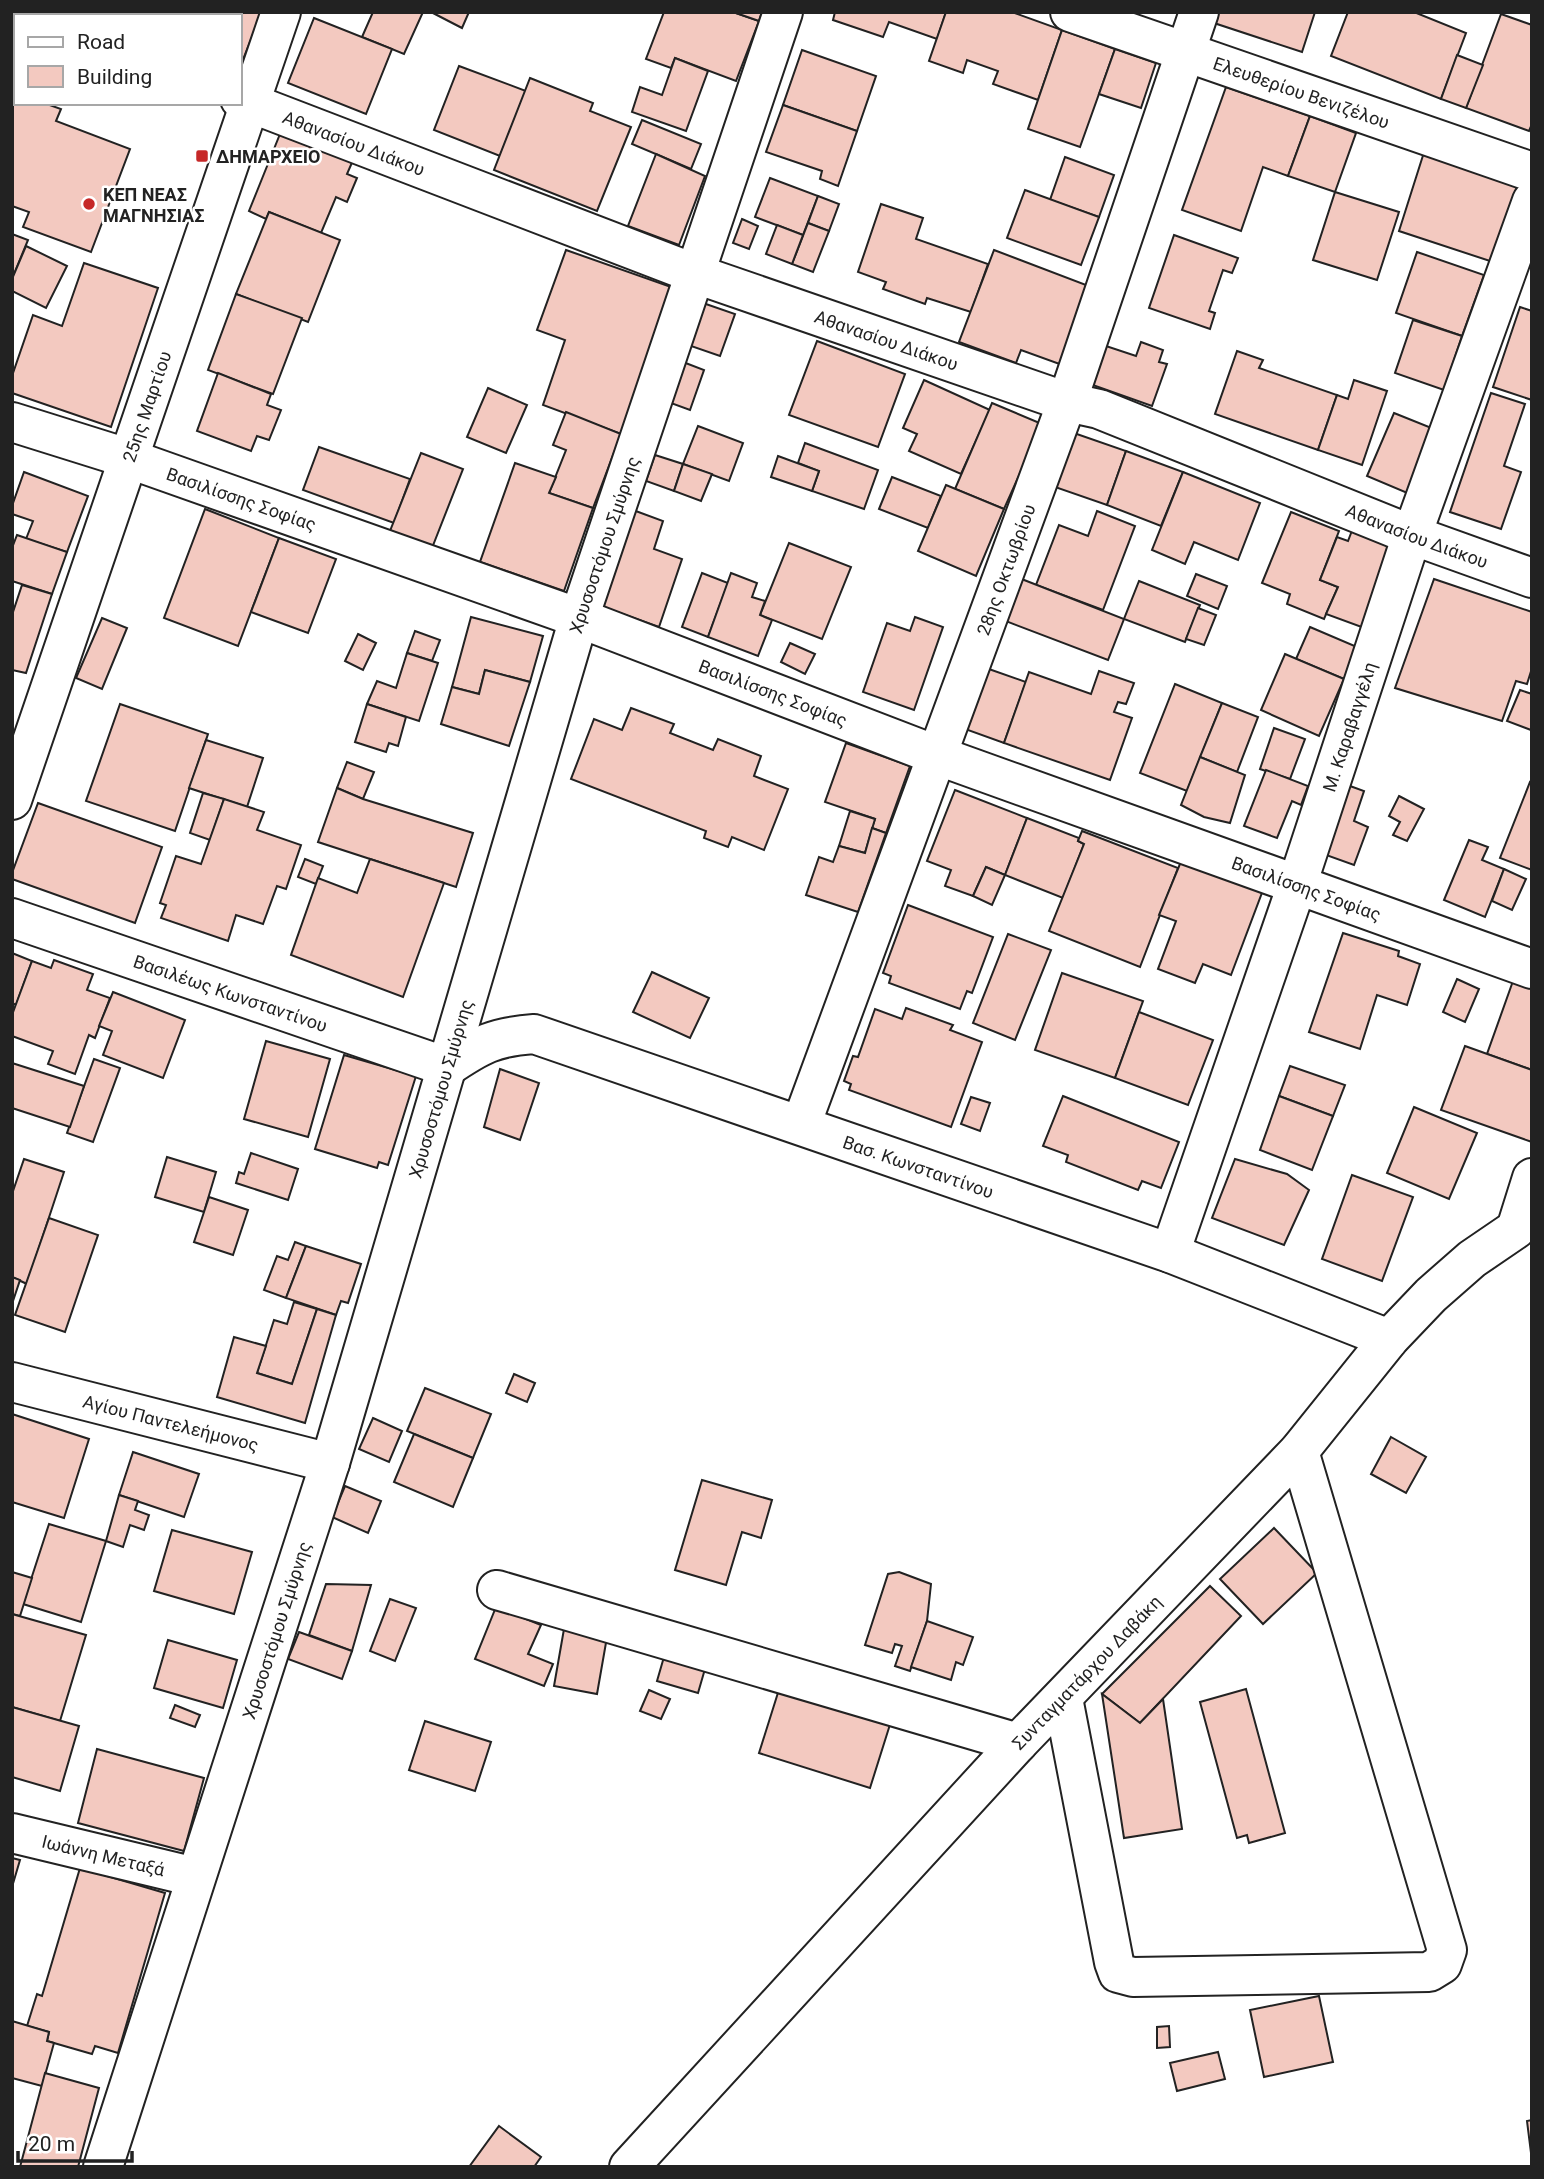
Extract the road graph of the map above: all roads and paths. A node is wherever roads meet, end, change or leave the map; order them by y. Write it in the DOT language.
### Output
graph roads {
  1 [pos="281,12"];
  2 [pos="783,12"];
  3 [pos="1070,12"];
  4 [pos="1199,12"];
  5 [pos="1186,51"];
  6 [pos="246,101"];
  7 [pos="1532,172"];
  8 [pos="1532,201"];
  9 [pos="696,274"];
  10 [pos="1067,402"];
  11 [pos="12,422"];
  12 [pos="127,458"];
  13 [pos="1412,535"];
  14 [pos="1532,578"];
  15 [pos="579,618"];
  16 [pos="936,755"];
  17 [pos="12,800"];
  18 [pos="1297,885"];
  19 [pos="12,918"];
  20 [pos="1532,968"];
  21 [pos="447,1067"];
  22 [pos="802,1125"];
  23 [pos="1532,1178"];
  24 [pos="1524,1232"];
  25 [pos="1170,1253"];
  26 [pos="1389,1339"];
  27 [pos="12,1382"];
  28 [pos="1299,1451"];
  29 [pos="330,1463"];
  30 [pos="497,1590"];
  31 [pos="1063,1698"];
  32 [pos="1017,1743"];
  33 [pos="12,1833"];
  34 [pos="195,1877"];
  35 [pos="103,2167"];
  36 [pos="629,2167"];
  1 -- 6 [label="street, 25ης Μαρτίου"];
  2 -- 9 [label="street, Χρυσοστόμου Σμύρνης"];
  3 -- 5 [label="street, Ελευθερίου Βενιζέλου"];
  4 -- 5 [label="street, 28ης Οκτωβρίου"];
  5 -- 7 [label="street, Ελευθερίου Βενιζέλου"];
  5 -- 10 [label="street, 28ης Οκτωβρίου"];
  6 -- 9 [label="street, Αθανασίου Διάκου"];
  6 -- 12 [label="street, 25ης Μαρτίου"];
  8 -- 13 [label="street, Μ. Καραβαγγέλη"];
  9 -- 10 [label="street, Αθανασίου Διάκου"];
  9 -- 15 [label="street, Χρυσοστόμου Σμύρνης"];
  10 -- 13 [label="street, Αθανασίου Διάκου"];
  10 -- 16 [label="street, 28ης Οκτωβρίου"];
  11 -- 12 [label="street, Βασιλίσσης Σοφίας"];
  12 -- 15 [label="street, Βασιλίσσης Σοφίας"];
  12 -- 17 [label="street, 25ης Μαρτίου"];
  13 -- 14 [label="street, Αθανασίου Διάκου"];
  13 -- 18 [label="street, Μ. Καραβαγγέλη"];
  15 -- 16 [label="street, Βασιλίσσης Σοφίας"];
  15 -- 21 [label="street, Χρυσοστόμου Σμύρνης"];
  16 -- 18 [label="street, Βασιλίσσης Σοφίας"];
  16 -- 22 [label="street, 28ης Οκτωβρίου"];
  18 -- 20 [label="street, Βασιλίσσης Σοφίας"];
  18 -- 25 [label="street, Μ. Καραβαγγέλη"];
  19 -- 21 [label="street, Βασιλέως Κωνσταντίνου"];
  21 -- 22 [label="street, Βασ. Κωνσταντίνου"];
  21 -- 29 [label="street, Χρυσοστόμου Σμύρνης"];
  22 -- 25 [label="street, Βασ. Κωνσταντίνου"];
  23 -- 24 [label="street, Συνταγματάρχου Δαβάκη"];
  24 -- 26 [label="street, Συνταγματάρχου Δαβάκη"];
  25 -- 26 [label="street, Βασ. Κωνσταντίνου"];
  26 -- 28 [label="street, Συνταγματάρχου Δαβάκη"];
  27 -- 29 [label="street, Αγίου Παντελεήμονος"];
  28 -- 31 [label="street, Συνταγματάρχου Δαβάκη"];
  28 -- 31 [label="street"];
  29 -- 34 [label="street, Χρυσοστόμου Σμύρνης"];
  30 -- 32 [label="street"];
  31 -- 32 [label="street, Συνταγματάρχου Δαβάκη"];
  32 -- 36 [label="street, Συνταγματάρχου Δαβάκη"];
  33 -- 34 [label="street, Ιωάννη Μεταξά"];
  34 -- 35 [label="street, Χρυσοστόμου Σμύρνης"];
}
